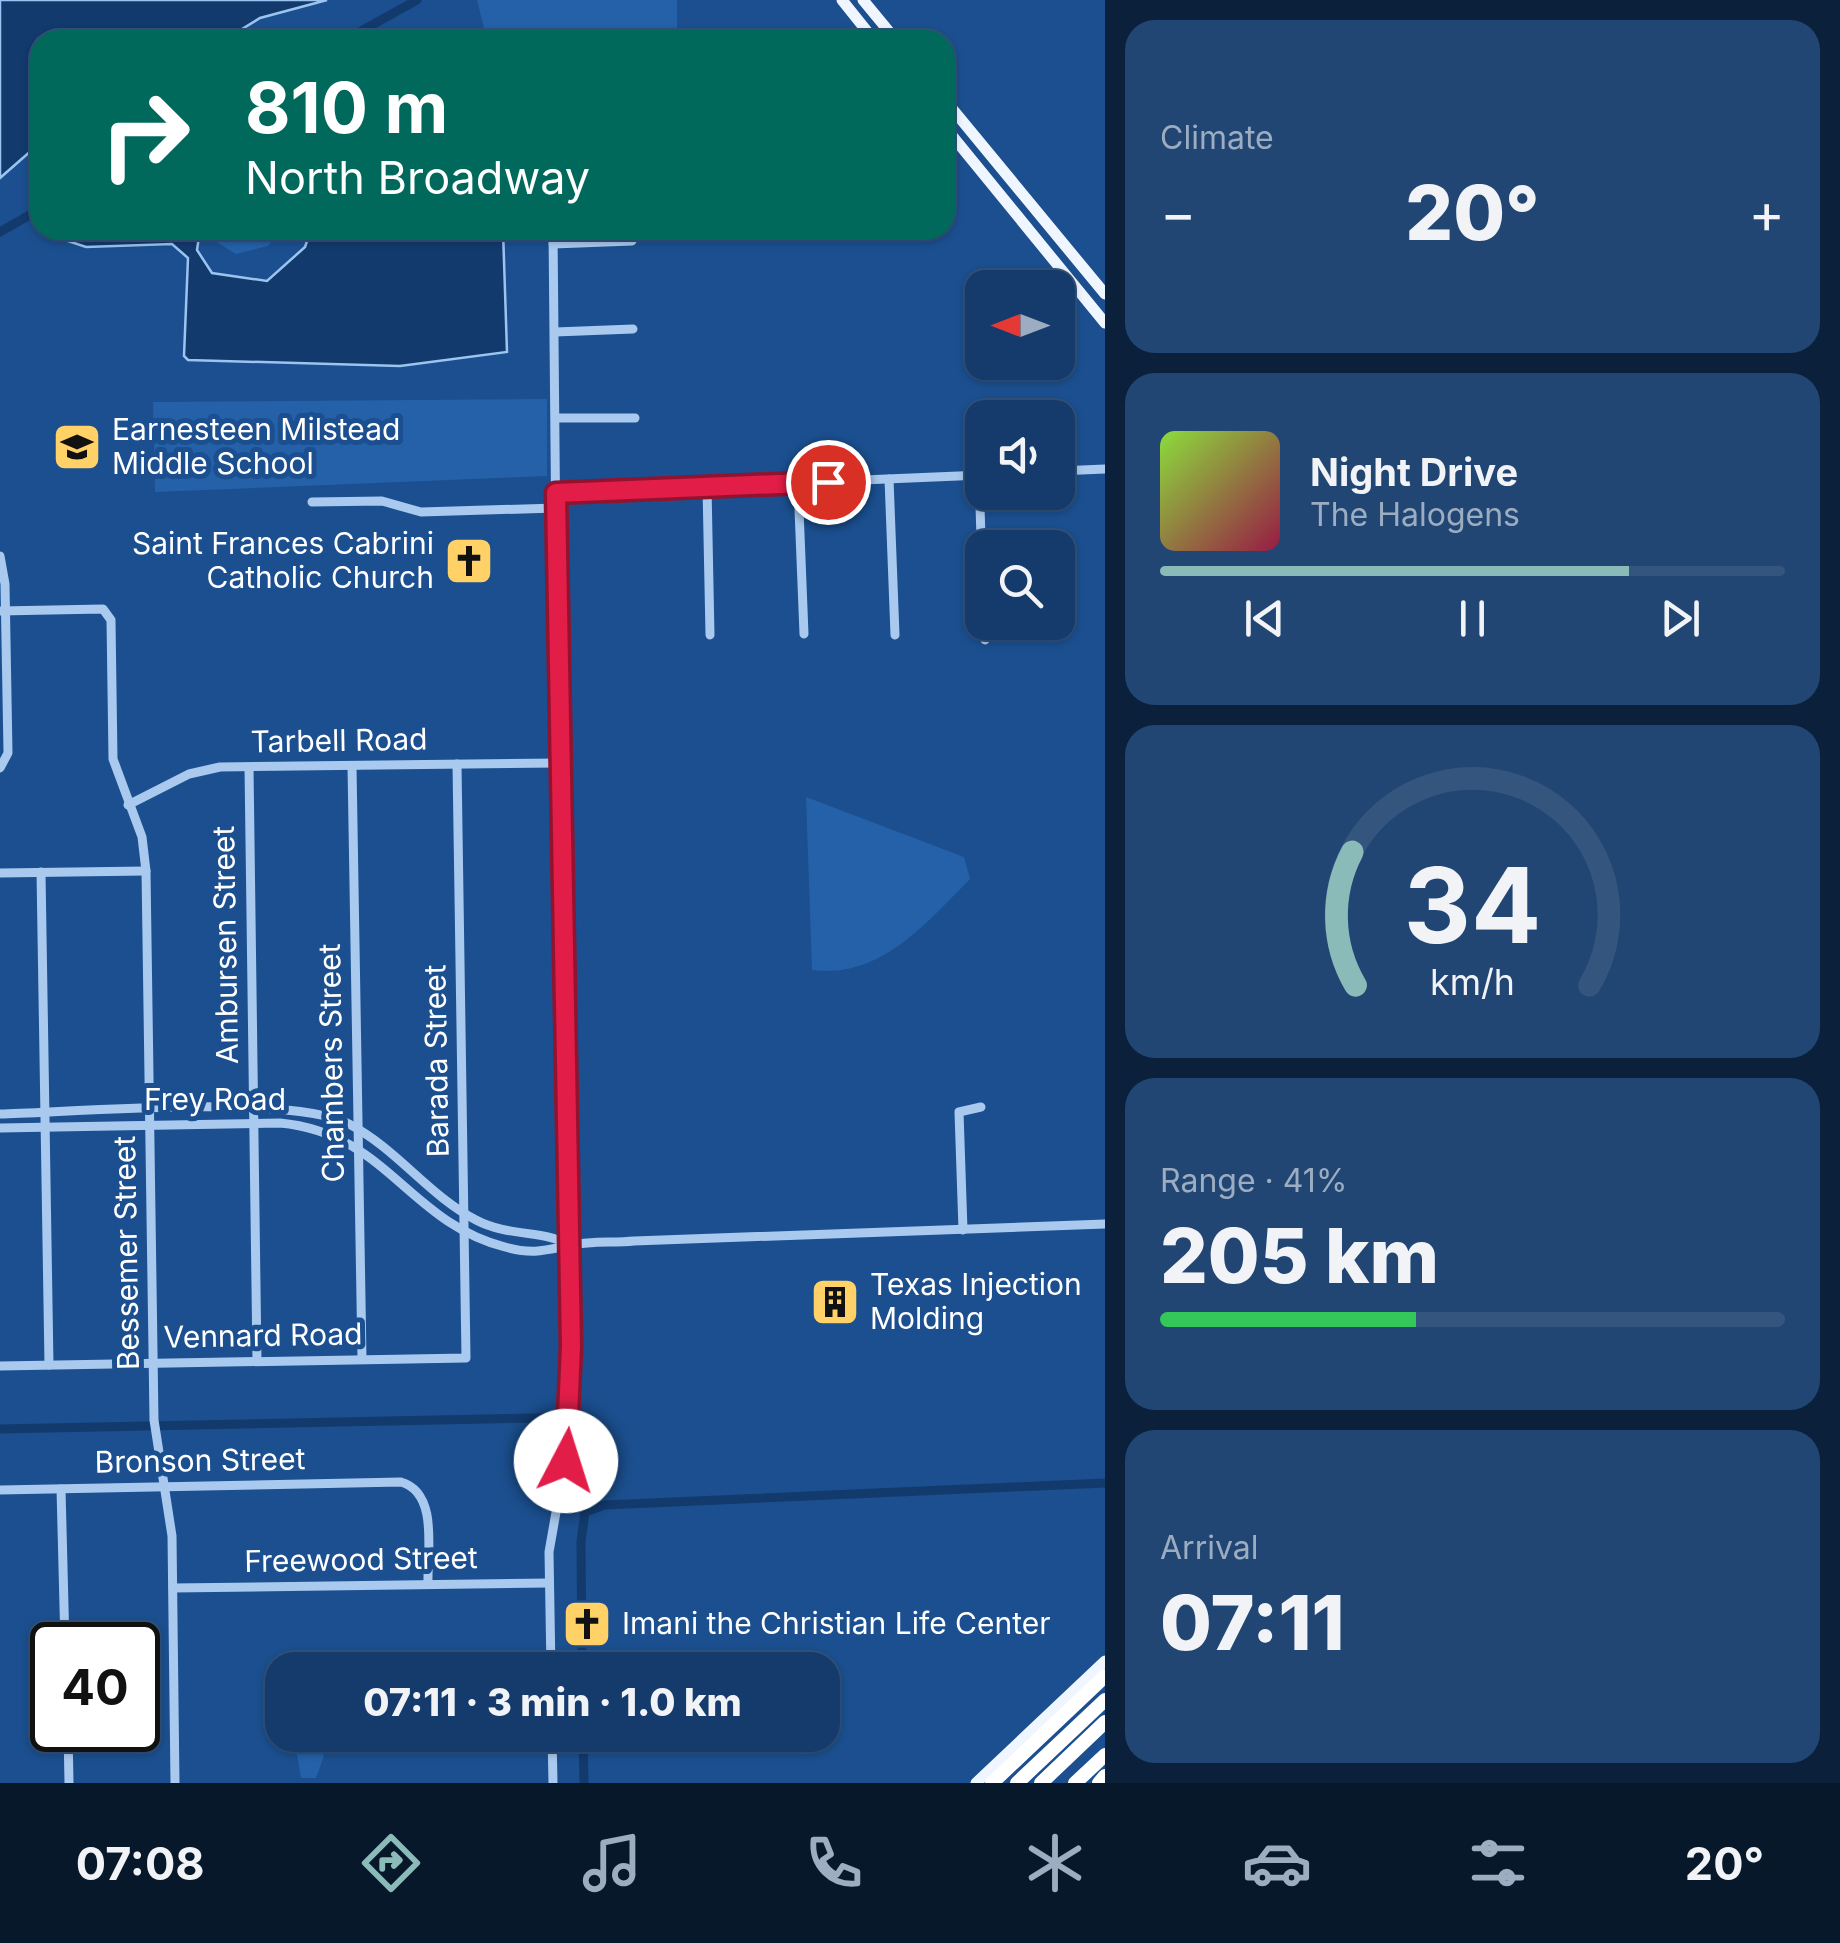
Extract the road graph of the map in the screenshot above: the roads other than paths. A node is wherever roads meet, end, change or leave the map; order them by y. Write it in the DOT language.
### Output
graph roads {
  1 [pos="842,0"];
  2 [pos="863,0"];
  3 [pos="866,30"];
  4 [pos="888,30"];
  5 [pos="955,115"];
  6 [pos="955,139"];
  7 [pos="1026,196"];
  8 [pos="1011,208"];
  9 [pos="553,240"];
  10 [pos="632,241"];
  11 [pos="553,244"];
  12 [pos="1080,264"];
  13 [pos="1061,270"];
  14 [pos="1073,270"];
  15 [pos="1075,287"];
  16 [pos="1105,294"];
  17 [pos="1105,324"];
  18 [pos="633,328"];
  19 [pos="554,332"];
  20 [pos="556,418"];
  21 [pos="635,418"];
  22 [pos="1105,468"];
  23 [pos="1075,470"];
  24 [pos="965,476"];
  25 [pos="889,479"];
  26 [pos="798,484"];
  27 [pos="707,488"];
  28 [pos="556,493"];
  29 [pos="312,502"];
  30 [pos="556,508"];
  31 [pos="0,556"];
  32 [pos="3,611"];
  33 [pos="710,634"];
  34 [pos="804,634"];
  35 [pos="894,636"];
  36 [pos="558,763"];
  37 [pos="457,764"];
  38 [pos="352,766"];
  39 [pos="249,767"];
  40 [pos="2,768"];
  41 [pos="128,805"];
  42 [pos="146,870"];
  43 [pos="41,872"];
  44 [pos="0,873"];
  45 [pos="981,1107"];
  46 [pos="254,1109"];
  47 [pos="150,1111"];
  48 [pos="45,1113"];
  49 [pos="0,1114"];
  50 [pos="254,1124"];
  51 [pos="150,1125"];
  52 [pos="46,1127"];
  53 [pos="0,1128"];
  54 [pos="358,1130"];
  55 [pos="358,1150"];
  56 [pos="464,1214"];
  57 [pos="1105,1224"];
  58 [pos="963,1230"];
  59 [pos="464,1234"];
  60 [pos="570,1245"];
  61 [pos="466,1358"];
  62 [pos="362,1360"];
  63 [pos="258,1361"];
  64 [pos="154,1363"];
  65 [pos="50,1365"];
  66 [pos="0,1366"];
  67 [pos="165,1487"];
  68 [pos="61,1489"];
  69 [pos="0,1490"];
  70 [pos="428,1584"];
  71 [pos="549,1584"];
  72 [pos="173,1588"];
  73 [pos="64,1622"];
  74 [pos="551,1652"];
  75 [pos="1105,1661"];
  76 [pos="1105,1676"];
  77 [pos="1105,1700"];
  78 [pos="1105,1722"];
  79 [pos="68,1752"];
  80 [pos="552,1752"];
  81 [pos="1105,1755"];
  82 [pos="1105,1776"];
  83 [pos="69,1783"];
  84 [pos="175,1783"];
  85 [pos="553,1783"];
  86 [pos="976,1783"];
  87 [pos="992,1783"];
  88 [pos="1017,1783"];
  89 [pos="1041,1783"];
  90 [pos="1076,1783"];
  91 [pos="1099,1783"];
  1 -- 3 [label="main road"];
  2 -- 4 [label="main road"];
  5 -- 7 [label="main road"];
  6 -- 8 [label="main road"];
  7 -- 8 [label="main road"];
  7 -- 12 [label="main road"];
  8 -- 13 [label="main road"];
  9 -- 11 [label="street"];
  10 -- 11 [label="street"];
  11 -- 19 [label="street"];
  12 -- 14 [label="main road"];
  12 -- 16 [label="main road"];
  15 -- 17 [label="main road"];
  18 -- 19 [label="street"];
  19 -- 20 [label="street"];
  20 -- 21 [label="street"];
  20 -- 28 [label="street"];
  22 -- 23 [label="street"];
  24 -- 25 [label="street"];
  25 -- 26 [label="street"];
  25 -- 35 [label="street"];
  26 -- 27 [label="street"];
  26 -- 34 [label="street"];
  27 -- 28 [label="street"];
  27 -- 33 [label="street"];
  28 -- 30 [label="street"];
  29 -- 30 [label="street"];
  30 -- 36 [label="street"];
  31 -- 32 [label="street"];
  32 -- 40 [label="street"];
  32 -- 41 [label="street, Bessemer Street"];
  36 -- 37 [label="street, Tarbell Road"];
  36 -- 60 [label="street"];
  37 -- 38 [label="street, Tarbell Road"];
  37 -- 56 [label="street, Barada Street"];
  38 -- 39 [label="street, Tarbell Road"];
  38 -- 54 [label="street, Chambers Street"];
  39 -- 41 [label="street, Tarbell Road"];
  39 -- 46 [label="street, Ambursen Street"];
  41 -- 42 [label="street, Bessemer Street"];
  42 -- 43 [label="street"];
  42 -- 47 [label="street, Bessemer Street"];
  43 -- 44 [label="street"];
  43 -- 48 [label="street"];
  45 -- 58 [label="street"];
  46 -- 47 [label="street, Frey Road"];
  46 -- 50 [label="street, Ambursen Street"];
  46 -- 54 [label="street, Frey Road"];
  47 -- 48 [label="street, Frey Road"];
  47 -- 51 [label="street, Bessemer Street"];
  48 -- 49 [label="street, Frey Road"];
  48 -- 52 [label="street"];
  50 -- 51 [label="street, Frey Road"];
  50 -- 55 [label="street, Frey Road"];
  50 -- 63 [label="street, Ambursen Street"];
  51 -- 52 [label="street, Frey Road"];
  51 -- 64 [label="street, Bessemer Street"];
  52 -- 53 [label="street, Frey Road"];
  52 -- 65 [label="street"];
  54 -- 55 [label="street, Chambers Street"];
  54 -- 56 [label="street, Frey Road"];
  55 -- 59 [label="street, Frey Road"];
  55 -- 62 [label="street, Chambers Street"];
  56 -- 59 [label="street, Barada Street"];
  56 -- 60 [label="street, Frey Road"];
  57 -- 58 [label="street, Frey Road"];
  58 -- 60 [label="street, Frey Road"];
  59 -- 60 [label="street, Frey Road"];
  59 -- 61 [label="street, Barada Street"];
  60 -- 71 [label="street"];
  61 -- 62 [label="street, Vennard Road"];
  62 -- 63 [label="street, Vennard Road"];
  63 -- 64 [label="street, Vennard Road"];
  64 -- 65 [label="street, Vennard Road"];
  64 -- 67 [label="street, Bessemer Street"];
  65 -- 66 [label="street, Vennard Road"];
  67 -- 68 [label="street, Bronson Street"];
  67 -- 70 [label="street, Bronson Street"];
  67 -- 72 [label="street, Bessemer Street"];
  68 -- 69 [label="street, Bronson Street"];
  68 -- 73 [label="street"];
  70 -- 71 [label="street, Freewood Street"];
  70 -- 72 [label="street, Freewood Street"];
  71 -- 74 [label="street"];
  72 -- 84 [label="street, Bessemer Street"];
  75 -- 86 [label="main road"];
  76 -- 87 [label="highway"];
  77 -- 88 [label="highway"];
  78 -- 89 [label="highway"];
  79 -- 83 [label="street"];
  80 -- 85 [label="street"];
  81 -- 90 [label="highway"];
  82 -- 91 [label="highway"];
}
